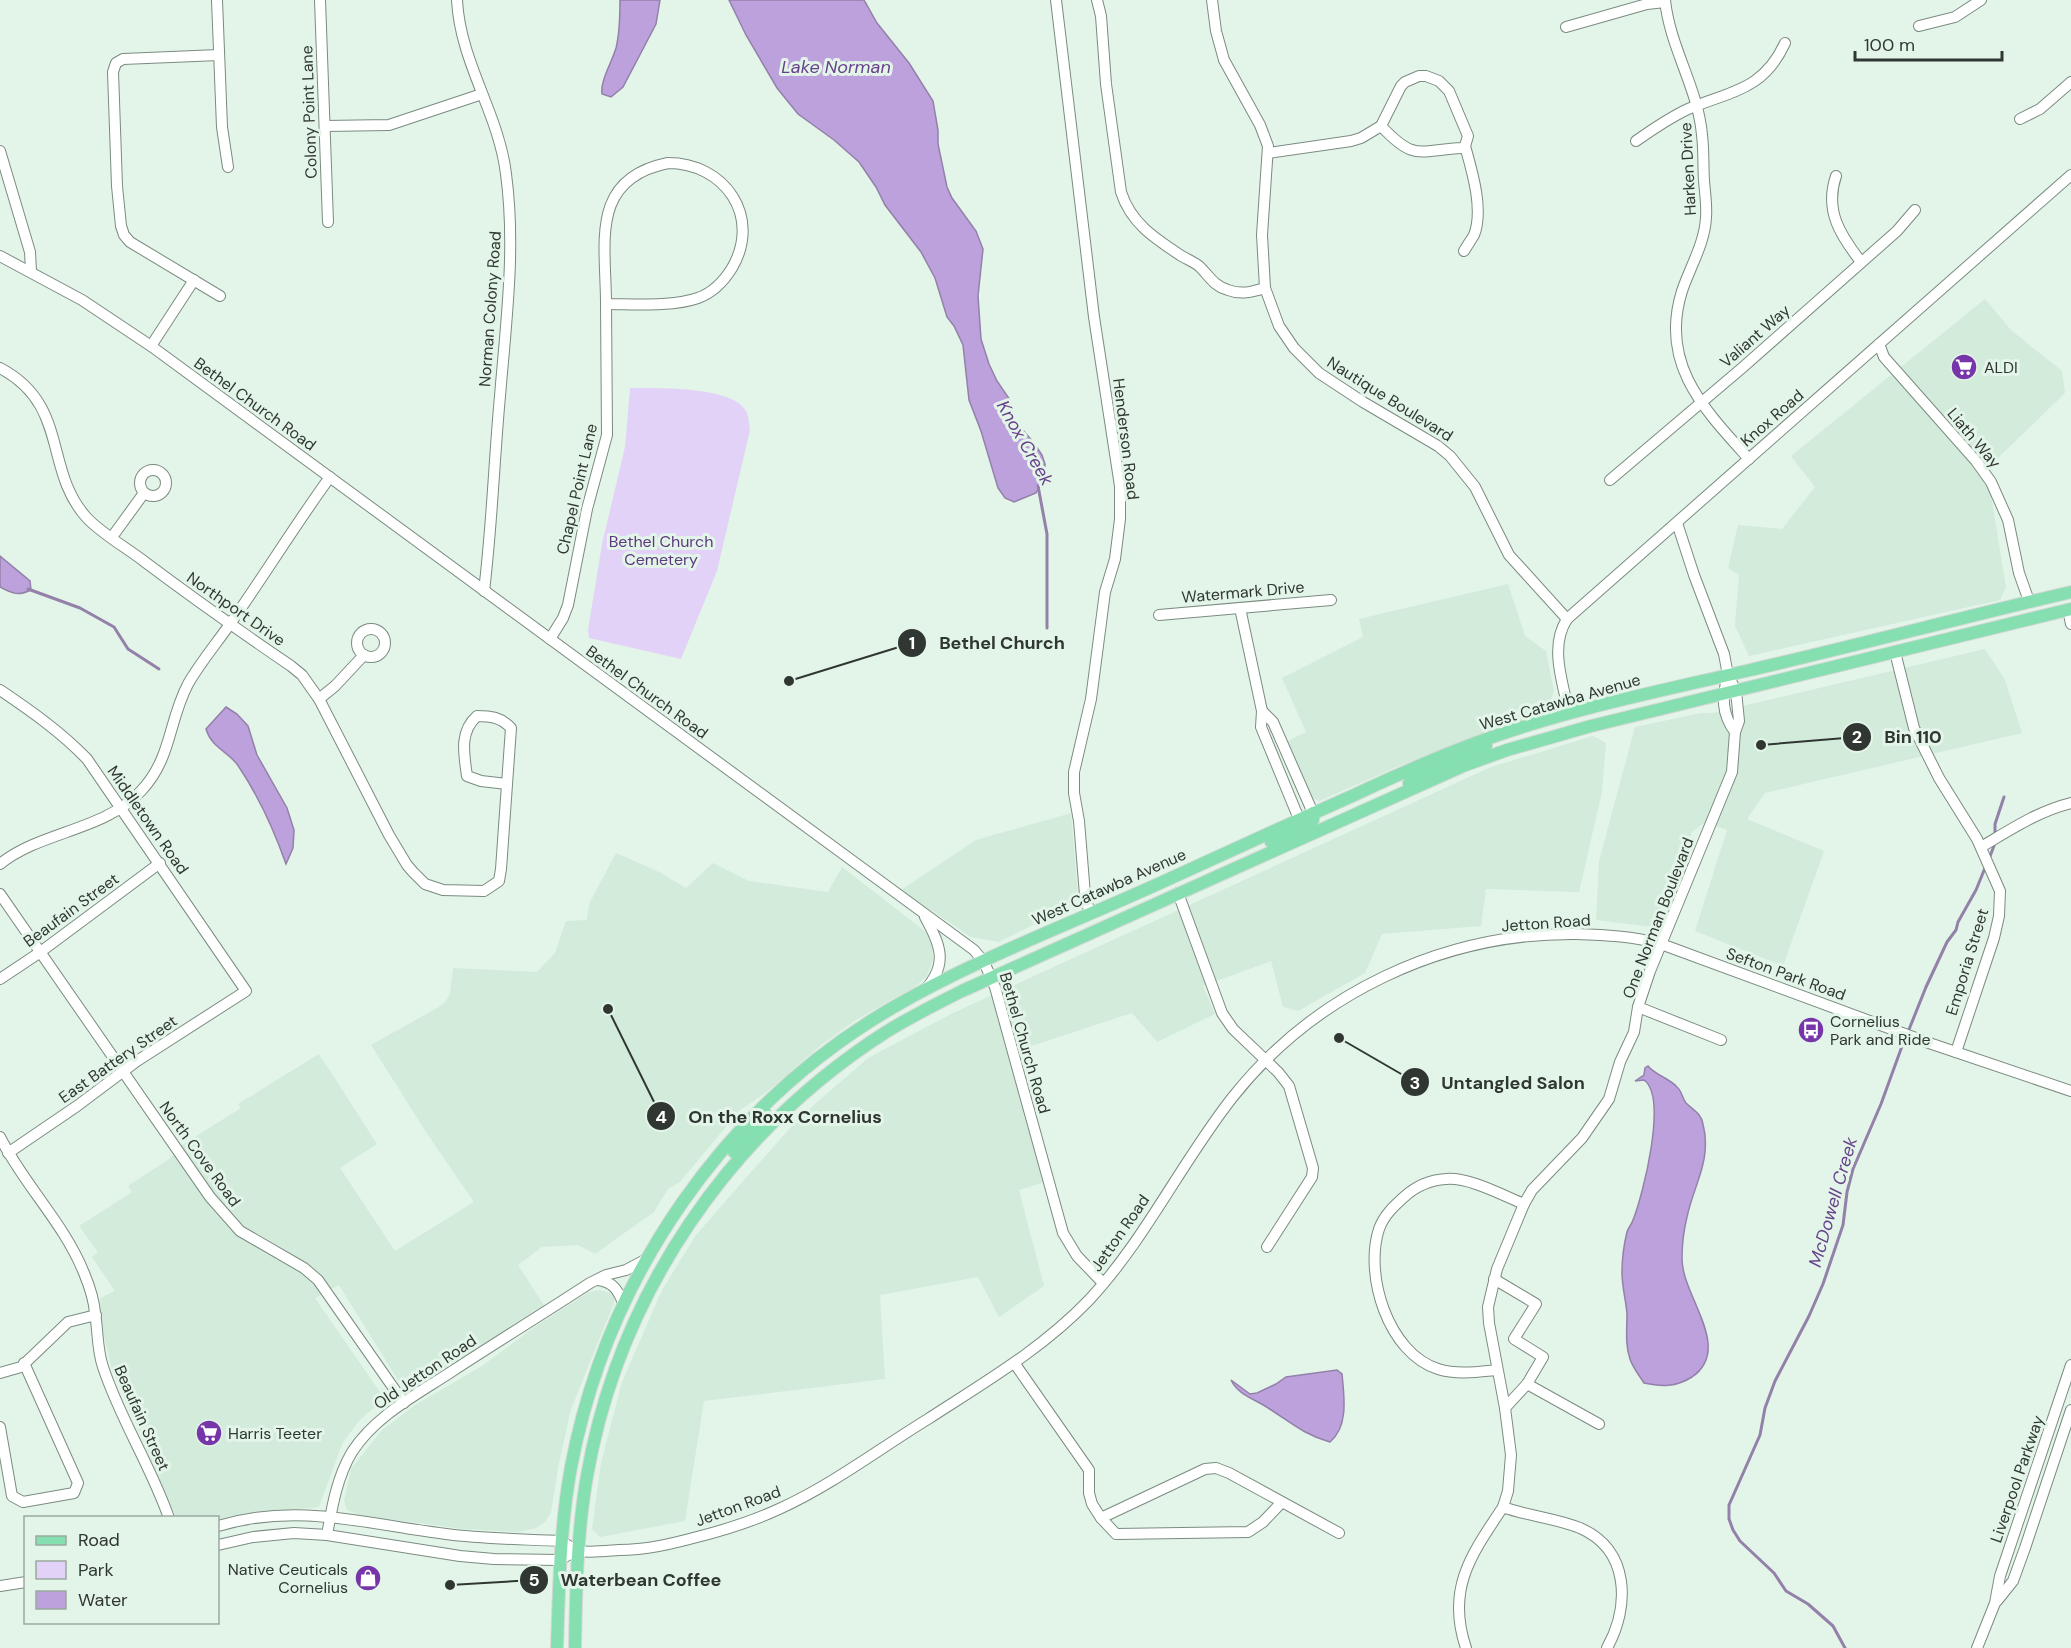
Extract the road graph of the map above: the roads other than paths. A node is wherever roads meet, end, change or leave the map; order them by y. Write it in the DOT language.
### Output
graph roads {
  1 [pos="217,0"];
  2 [pos="320,0"];
  3 [pos="457,0"];
  4 [pos="1056,0"];
  5 [pos="1097,0"];
  6 [pos="1212,0"];
  7 [pos="1981,0"];
  8 [pos="1665,1"];
  9 [pos="1566,27"];
  10 [pos="1919,27"];
  11 [pos="1785,43"];
  12 [pos="219,55"];
  13 [pos="2071,82"];
  14 [pos="482,94"];
  15 [pos="1698,106"];
  16 [pos="2020,119"];
  17 [pos="325,126"];
  18 [pos="1381,126"];
  19 [pos="1636,141"];
  20 [pos="1465,146"];
  21 [pos="0,151"];
  22 [pos="1268,153"];
  23 [pos="228,167"];
  24 [pos="2071,175"];
  25 [pos="1836,177"];
  26 [pos="1916,210"];
  27 [pos="328,222"];
  28 [pos="1464,251"];
  29 [pos="0,256"];
  30 [pos="1861,262"];
  31 [pos="32,272"];
  32 [pos="194,280"];
  33 [pos="1265,288"];
  34 [pos="220,296"];
  35 [pos="606,304"];
  36 [pos="1879,344"];
  37 [pos="151,346"];
  38 [pos="0,368"];
  39 [pos="1702,402"];
  40 [pos="1749,459"];
  41 [pos="330,477"];
  42 [pos="1610,480"];
  43 [pos="144,493"];
  44 [pos="1677,523"];
  45 [pos="112,537"];
  46 [pos="484,591"];
  47 [pos="2071,591"];
  48 [pos="1331,600"];
  49 [pos="2029,602"];
  50 [pos="2070,607"];
  51 [pos="1240,608"];
  52 [pos="1159,615"];
  53 [pos="1567,619"];
  54 [pos="2071,624"];
  55 [pos="230,625"];
  56 [pos="550,639"];
  57 [pos="1925,645"];
  58 [pos="1895,652"];
  59 [pos="363,655"];
  60 [pos="1728,675"];
  61 [pos="0,690"];
  62 [pos="1736,691"];
  63 [pos="1723,694"];
  64 [pos="319,699"];
  65 [pos="1262,711"];
  66 [pos="1569,713"];
  67 [pos="1734,732"];
  68 [pos="1504,733"];
  69 [pos="507,784"];
  70 [pos="1411,788"];
  71 [pos="2071,803"];
  72 [pos="120,808"];
  73 [pos="1313,813"];
  74 [pos="1299,819"];
  75 [pos="1981,847"];
  76 [pos="159,863"];
  77 [pos="0,864"];
  78 [pos="1222,873"];
  79 [pos="1179,893"];
  80 [pos="0,894"];
  81 [pos="924,914"];
  82 [pos="1090,914"];
  83 [pos="1661,944"];
  84 [pos="39,953"];
  85 [pos="984,962"];
  86 [pos="992,978"];
  87 [pos="0,979"];
  88 [pos="925,990"];
  89 [pos="246,991"];
  90 [pos="1638,1007"];
  91 [pos="1721,1040"];
  92 [pos="1956,1052"];
  93 [pos="1265,1059"];
  94 [pos="122,1071"];
  95 [pos="2071,1091"];
  96 [pos="762,1108"];
  97 [pos="0,1137"];
  98 [pos="8,1153"];
  99 [pos="1524,1204"];
  100 [pos="699,1209"];
  101 [pos="1267,1247"];
  102 [pos="645,1260"];
  103 [pos="598,1280"];
  104 [pos="1494,1280"];
  105 [pos="1103,1283"];
  106 [pos="623,1303"];
  107 [pos="96,1315"];
  108 [pos="24,1363"];
  109 [pos="1014,1364"];
  110 [pos="2071,1365"];
  111 [pos="1497,1370"];
  112 [pos="0,1373"];
  113 [pos="1527,1384"];
  114 [pos="404,1403"];
  115 [pos="1505,1408"];
  116 [pos="2071,1410"];
  117 [pos="1599,1424"];
  118 [pos="0,1427"];
  119 [pos="1281,1503"];
  120 [pos="1503,1507"];
  121 [pos="168,1516"];
  122 [pos="331,1516"];
  123 [pos="1101,1518"];
  124 [pos="219,1526"];
  125 [pos="1339,1533"];
  126 [pos="327,1535"];
  127 [pos="561,1541"];
  128 [pos="219,1545"];
  129 [pos="578,1551"];
  130 [pos="559,1560"];
  131 [pos="24,1582"];
  132 [pos="0,1586"];
  133 [pos="1995,1603"];
  134 [pos="557,1648"];
  135 [pos="575,1648"];
  136 [pos="1466,1648"];
  137 [pos="1606,1648"];
  138 [pos="1977,1648"];
  1 -- 12 [label="street"];
  2 -- 17 [label="street, Colony Point Lane"];
  3 -- 14 [label="street, Norman Colony Road"];
  4 -- 82 [label="street, Henderson Road"];
  5 -- 33 [label="street"];
  6 -- 22 [label="street, Nautique Boulevard"];
  7 -- 10 [label="street"];
  8 -- 9 [label="street"];
  8 -- 15 [label="street, Harken Drive"];
  11 -- 15 [label="street"];
  12 -- 23 [label="street"];
  12 -- 32 [label="street"];
  13 -- 16 [label="street"];
  14 -- 17 [label="street"];
  14 -- 46 [label="street, Norman Colony Road"];
  15 -- 19 [label="street"];
  15 -- 39 [label="street, Harken Drive"];
  17 -- 27 [label="street, Colony Point Lane"];
  18 -- 20 [label="street"];
  18 -- 20 [label="street"];
  18 -- 22 [label="street"];
  20 -- 28 [label="street"];
  21 -- 31 [label="street"];
  22 -- 33 [label="street, Nautique Boulevard"];
  24 -- 36 [label="street, Knox Road"];
  25 -- 30 [label="street"];
  26 -- 30 [label="street, Valiant Way"];
  29 -- 31 [label="street, Bethel Church Road"];
  30 -- 39 [label="street, Valiant Way"];
  31 -- 37 [label="street, Bethel Church Road"];
  32 -- 34 [label="street"];
  32 -- 37 [label="street"];
  33 -- 53 [label="street, Nautique Boulevard"];
  35 -- 35 [label="street, Chapel Point Lane"];
  35 -- 56 [label="street, Chapel Point Lane"];
  36 -- 40 [label="street, Knox Road"];
  36 -- 49 [label="street, Liath Way"];
  37 -- 41 [label="street, Bethel Church Road"];
  38 -- 45 [label="street, Northport Drive"];
  39 -- 40 [label="street, Harken Drive"];
  39 -- 42 [label="street, Valiant Way"];
  40 -- 44 [label="street, Knox Road"];
  41 -- 46 [label="street, Bethel Church Road"];
  41 -- 55 [label="street"];
  43 -- 45 [label="street"];
  44 -- 53 [label="street, Knox Road"];
  44 -- 60 [label="street, One Norman Boulevard"];
  45 -- 55 [label="street, Northport Drive"];
  46 -- 56 [label="street, Bethel Church Road"];
  47 -- 49 [label="main road, West Catawba Avenue"];
  48 -- 51 [label="street, Watermark Drive"];
  49 -- 57 [label="main road"];
  49 -- 60 [label="main road, West Catawba Avenue"];
  50 -- 54 [label="street"];
  50 -- 57 [label="main road, West Catawba Avenue"];
  51 -- 52 [label="street, Watermark Drive"];
  51 -- 65 [label="street"];
  53 -- 66 [label="street"];
  55 -- 64 [label="street, Northport Drive"];
  55 -- 72 [label="street"];
  56 -- 81 [label="street, Bethel Church Road"];
  57 -- 58 [label="main road, West Catawba Avenue"];
  58 -- 62 [label="main road, West Catawba Avenue"];
  58 -- 75 [label="street, Emporia Street"];
  59 -- 64 [label="street"];
  60 -- 62 [label="street, One Norman Boulevard"];
  60 -- 63 [label="street, One Norman Boulevard"];
  60 -- 66 [label="main road, West Catawba Avenue"];
  61 -- 72 [label="street, Middletown Road"];
  62 -- 63 [label="main road, West Catawba Avenue"];
  62 -- 67 [label="street, One Norman Boulevard"];
  63 -- 67 [label="street, One Norman Boulevard"];
  63 -- 70 [label="main road, West Catawba Avenue"];
  64 -- 69 [label="street, Northport Drive"];
  65 -- 73 [label="street"];
  65 -- 74 [label="street"];
  66 -- 68 [label="main road, West Catawba Avenue"];
  67 -- 83 [label="street, One Norman Boulevard"];
  68 -- 70 [label="main road"];
  68 -- 73 [label="main road, West Catawba Avenue"];
  69 -- 69 [label="street"];
  70 -- 78 [label="main road, West Catawba Avenue"];
  71 -- 75 [label="street"];
  72 -- 76 [label="street, Middletown Road"];
  72 -- 77 [label="street"];
  73 -- 74 [label="main road, West Catawba Avenue"];
  73 -- 78 [label="main road"];
  74 -- 82 [label="main road, West Catawba Avenue"];
  75 -- 92 [label="street, Emporia Street"];
  76 -- 84 [label="street, Beaufain Street"];
  76 -- 89 [label="street, Middletown Road"];
  78 -- 79 [label="main road, West Catawba Avenue"];
  79 -- 86 [label="main road, West Catawba Avenue"];
  79 -- 93 [label="street"];
  80 -- 84 [label="street, North Cove Road"];
  81 -- 85 [label="street, Bethel Church Road"];
  81 -- 88 [label="street"];
  82 -- 85 [label="main road, West Catawba Avenue"];
  83 -- 90 [label="street, One Norman Boulevard"];
  83 -- 92 [label="street, Sefton Park Road"];
  83 -- 93 [label="street, Jetton Road"];
  84 -- 87 [label="street, Beaufain Street"];
  84 -- 94 [label="street, North Cove Road"];
  85 -- 86 [label="street, Bethel Church Road"];
  85 -- 88 [label="main road, West Catawba Avenue"];
  86 -- 100 [label="main road, West Catawba Avenue"];
  86 -- 105 [label="street, Bethel Church Road"];
  88 -- 96 [label="main road, West Catawba Avenue"];
  89 -- 94 [label="street, East Battery Street"];
  90 -- 91 [label="street"];
  90 -- 99 [label="street, One Norman Boulevard"];
  92 -- 95 [label="street, Sefton Park Road"];
  93 -- 101 [label="street"];
  93 -- 105 [label="street, Jetton Road"];
  94 -- 98 [label="street, East Battery Street"];
  94 -- 114 [label="street, North Cove Road"];
  96 -- 100 [label="main road"];
  96 -- 102 [label="main road, West Catawba Avenue"];
  97 -- 98 [label="street, Beaufain Street"];
  98 -- 107 [label="street, Beaufain Street"];
  99 -- 104 [label="street, One Norman Boulevard"];
  99 -- 111 [label="street"];
  100 -- 129 [label="main road, West Catawba Avenue"];
  102 -- 103 [label="street, Old Jetton Road"];
  102 -- 106 [label="main road, West Catawba Avenue"];
  103 -- 106 [label="street"];
  103 -- 114 [label="street, Old Jetton Road"];
  104 -- 111 [label="street, One Norman Boulevard"];
  104 -- 113 [label="street"];
  105 -- 109 [label="street, Jetton Road"];
  106 -- 127 [label="main road, West Catawba Avenue"];
  107 -- 108 [label="street"];
  107 -- 121 [label="street, Beaufain Street"];
  108 -- 112 [label="street"];
  108 -- 118 [label="street"];
  109 -- 123 [label="street"];
  109 -- 129 [label="street, Jetton Road"];
  110 -- 133 [label="street, Liverpool Parkway"];
  111 -- 115 [label="street, One Norman Boulevard"];
  113 -- 115 [label="street"];
  113 -- 117 [label="street"];
  114 -- 122 [label="street, Old Jetton Road"];
  115 -- 120 [label="street, One Norman Boulevard"];
  116 -- 133 [label="street, Liverpool Parkway"];
  119 -- 123 [label="street"];
  119 -- 123 [label="street"];
  119 -- 125 [label="street"];
  120 -- 136 [label="street, One Norman Boulevard"];
  120 -- 137 [label="street"];
  122 -- 124 [label="street"];
  122 -- 126 [label="street, Old Jetton Road"];
  122 -- 127 [label="street"];
  126 -- 128 [label="street, Jetton Road"];
  126 -- 130 [label="street, Jetton Road"];
  127 -- 129 [label="street"];
  127 -- 130 [label="main road, West Catawba Avenue"];
  129 -- 130 [label="street, Jetton Road"];
  129 -- 135 [label="main road, West Catawba Avenue"];
  130 -- 134 [label="main road, West Catawba Avenue"];
  131 -- 132 [label="street"];
  133 -- 138 [label="street, Liverpool Parkway"];
}
